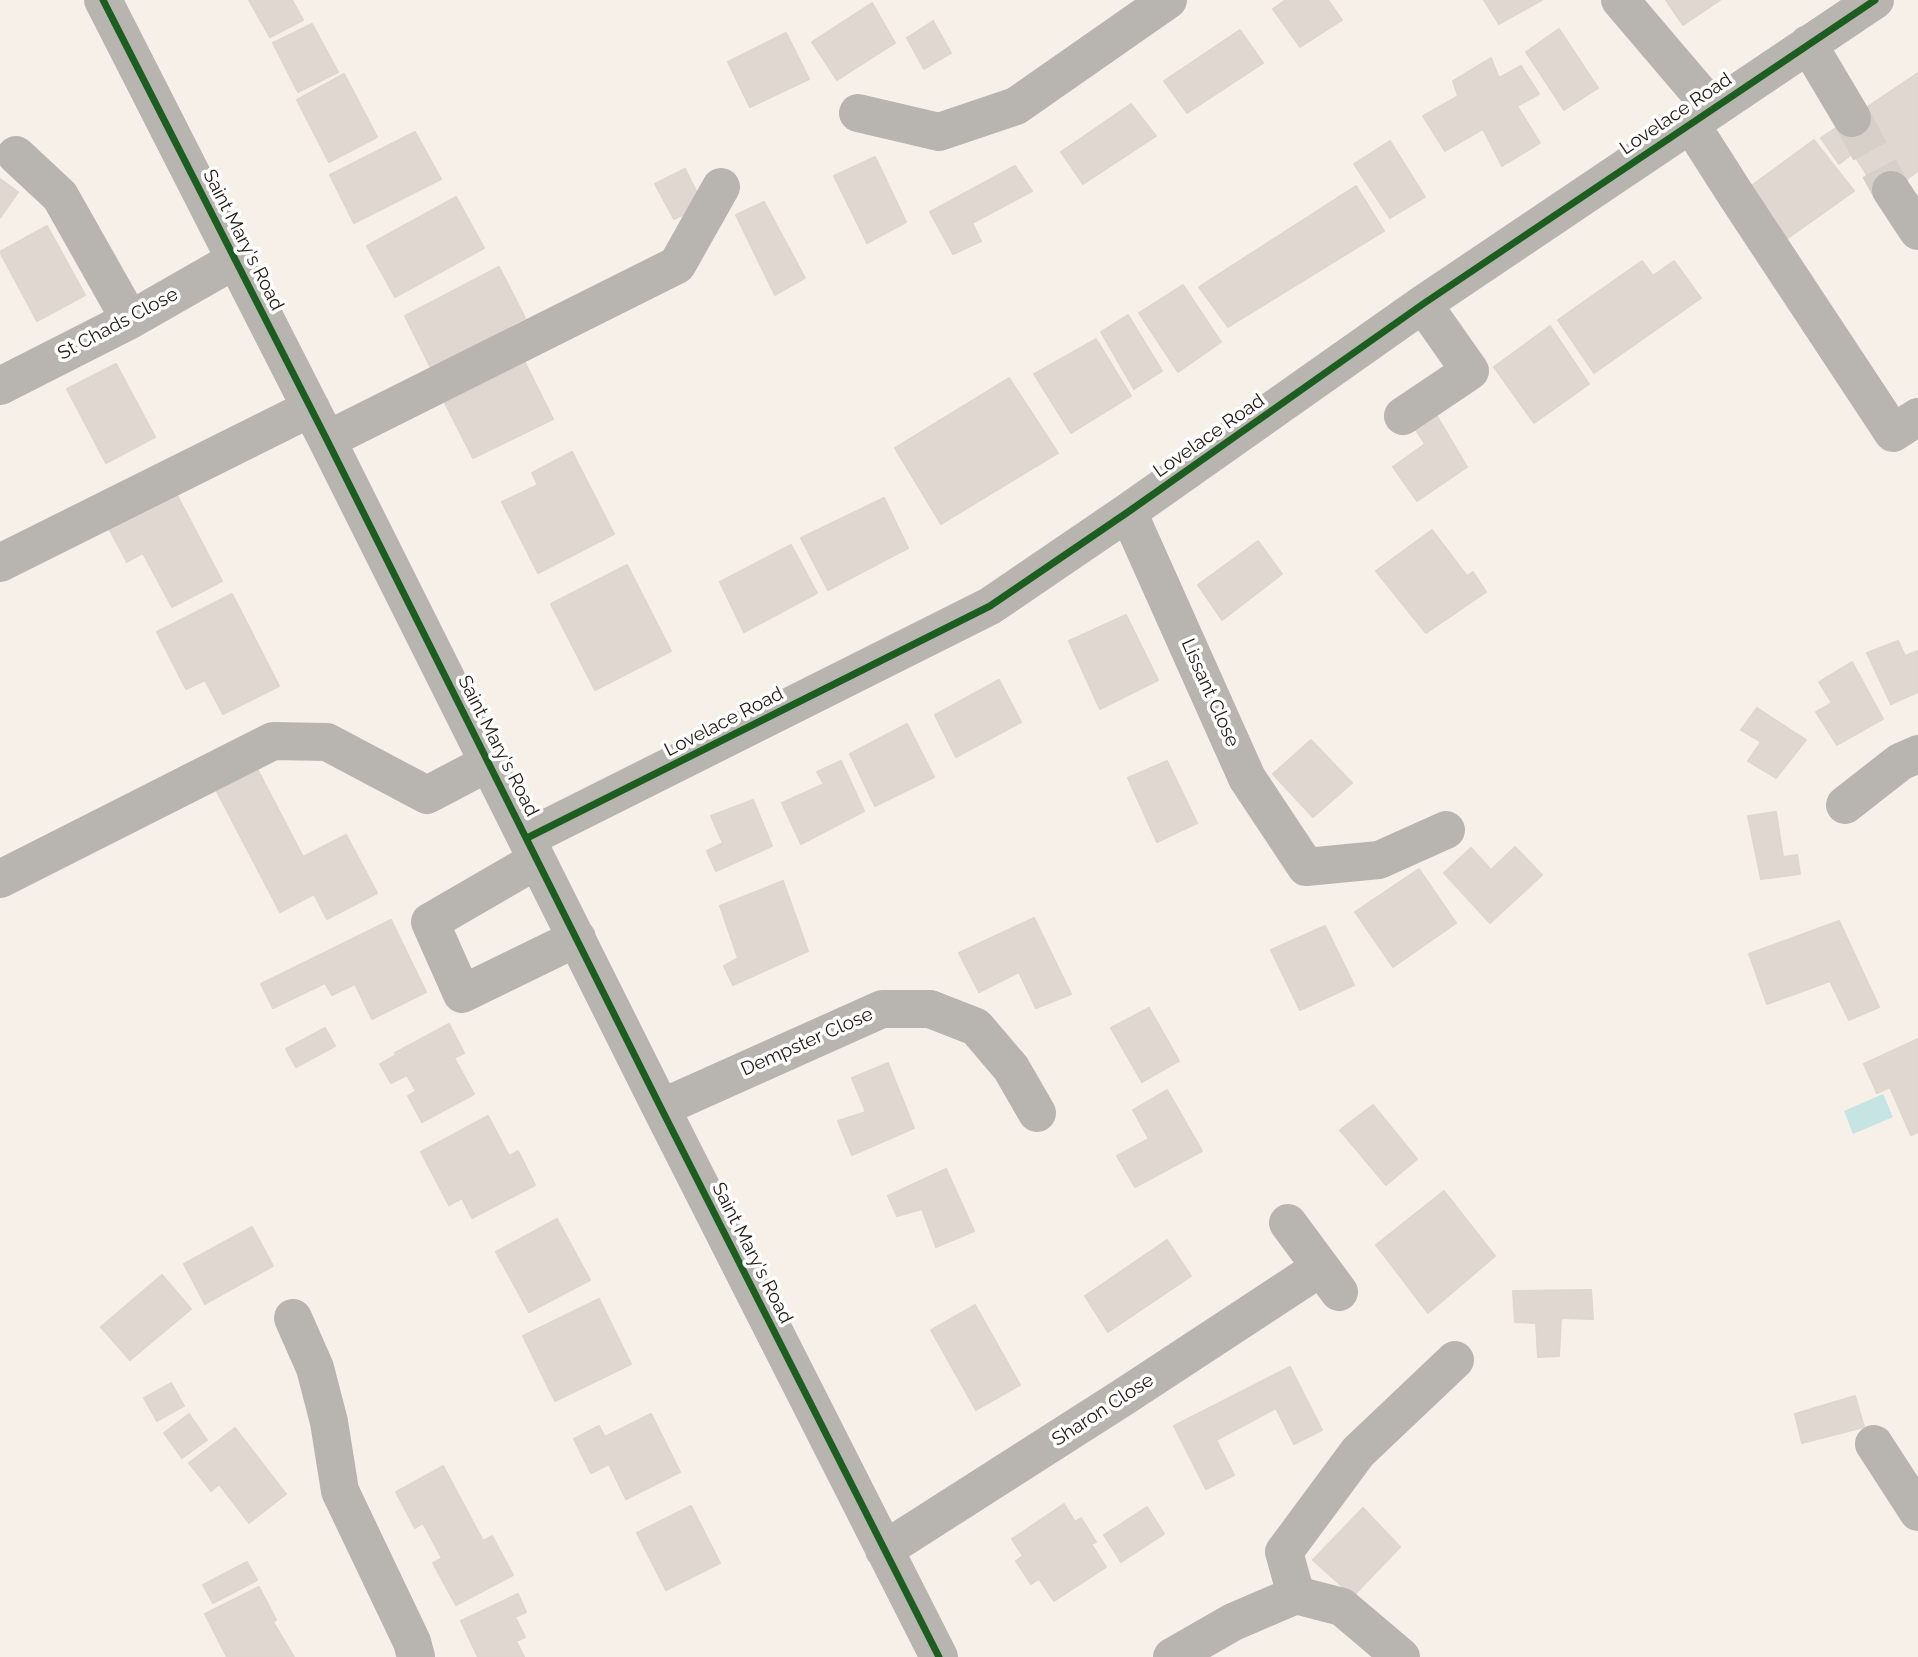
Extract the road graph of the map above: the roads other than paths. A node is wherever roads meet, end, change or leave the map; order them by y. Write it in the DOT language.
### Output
graph roads {
  1 [pos="103,0"];
  2 [pos="1168,0"];
  3 [pos="1620,0"];
  4 [pos="1875,0"];
  5 [pos="1808,44"];
  6 [pos="858,113"];
  7 [pos="1701,115"];
  8 [pos="1852,118"];
  9 [pos="16,155"];
  10 [pos="721,187"];
  11 [pos="1891,190"];
  12 [pos="1918,231"];
  13 [pos="235,260"];
  14 [pos="1423,304"];
  15 [pos="130,320"];
  16 [pos="0,386"];
  17 [pos="1403,416"];
  18 [pos="1918,417"];
  19 [pos="319,424"];
  20 [pos="1128,512"];
  21 [pos="0,563"];
  22 [pos="1918,754"];
  23 [pos="488,763"];
  24 [pos="1845,804"];
  25 [pos="1446,830"];
  26 [pos="532,849"];
  27 [pos="0,879"];
  28 [pos="577,938"];
  29 [pos="661,1108"];
  30 [pos="1037,1113"];
  31 [pos="1288,1223"];
  32 [pos="293,1318"];
  33 [pos="1455,1360"];
  34 [pos="1874,1444"];
  35 [pos="1918,1513"];
  36 [pos="884,1550"];
  37 [pos="1296,1595"];
  38 [pos="416,1657"];
  39 [pos="939,1657"];
  40 [pos="1172,1657"];
  41 [pos="1401,1657"];
  1 -- 13 [label="street, Saint Mary's Road"];
  2 -- 6 [label="street"];
  3 -- 7 [label="street"];
  4 -- 5 [label="street, Lovelace Road"];
  5 -- 7 [label="street, Lovelace Road"];
  5 -- 8 [label="street"];
  7 -- 14 [label="street, Lovelace Road"];
  7 -- 18 [label="street"];
  9 -- 15 [label="street"];
  10 -- 19 [label="street"];
  11 -- 12 [label="street"];
  13 -- 15 [label="street, St Chads Close"];
  13 -- 19 [label="street, Saint Mary's Road"];
  14 -- 17 [label="street"];
  14 -- 20 [label="street, Lovelace Road"];
  15 -- 16 [label="street, St Chads Close"];
  19 -- 21 [label="street"];
  19 -- 23 [label="street, Saint Mary's Road"];
  20 -- 25 [label="street, Lissant Close"];
  20 -- 26 [label="street, Lovelace Road"];
  22 -- 24 [label="street"];
  23 -- 26 [label="street, Saint Mary's Road"];
  23 -- 27 [label="street"];
  26 -- 28 [label="street, Saint Mary's Road"];
  26 -- 28 [label="street, Lovelace Road"];
  28 -- 29 [label="street, Saint Mary's Road"];
  29 -- 30 [label="street, Dempster Close"];
  29 -- 36 [label="street, Saint Mary's Road"];
  31 -- 36 [label="street, Sharon Close"];
  32 -- 38 [label="street"];
  33 -- 37 [label="street"];
  34 -- 35 [label="street"];
  36 -- 39 [label="street, Saint Mary's Road"];
  37 -- 40 [label="street"];
  37 -- 41 [label="street"];
}
